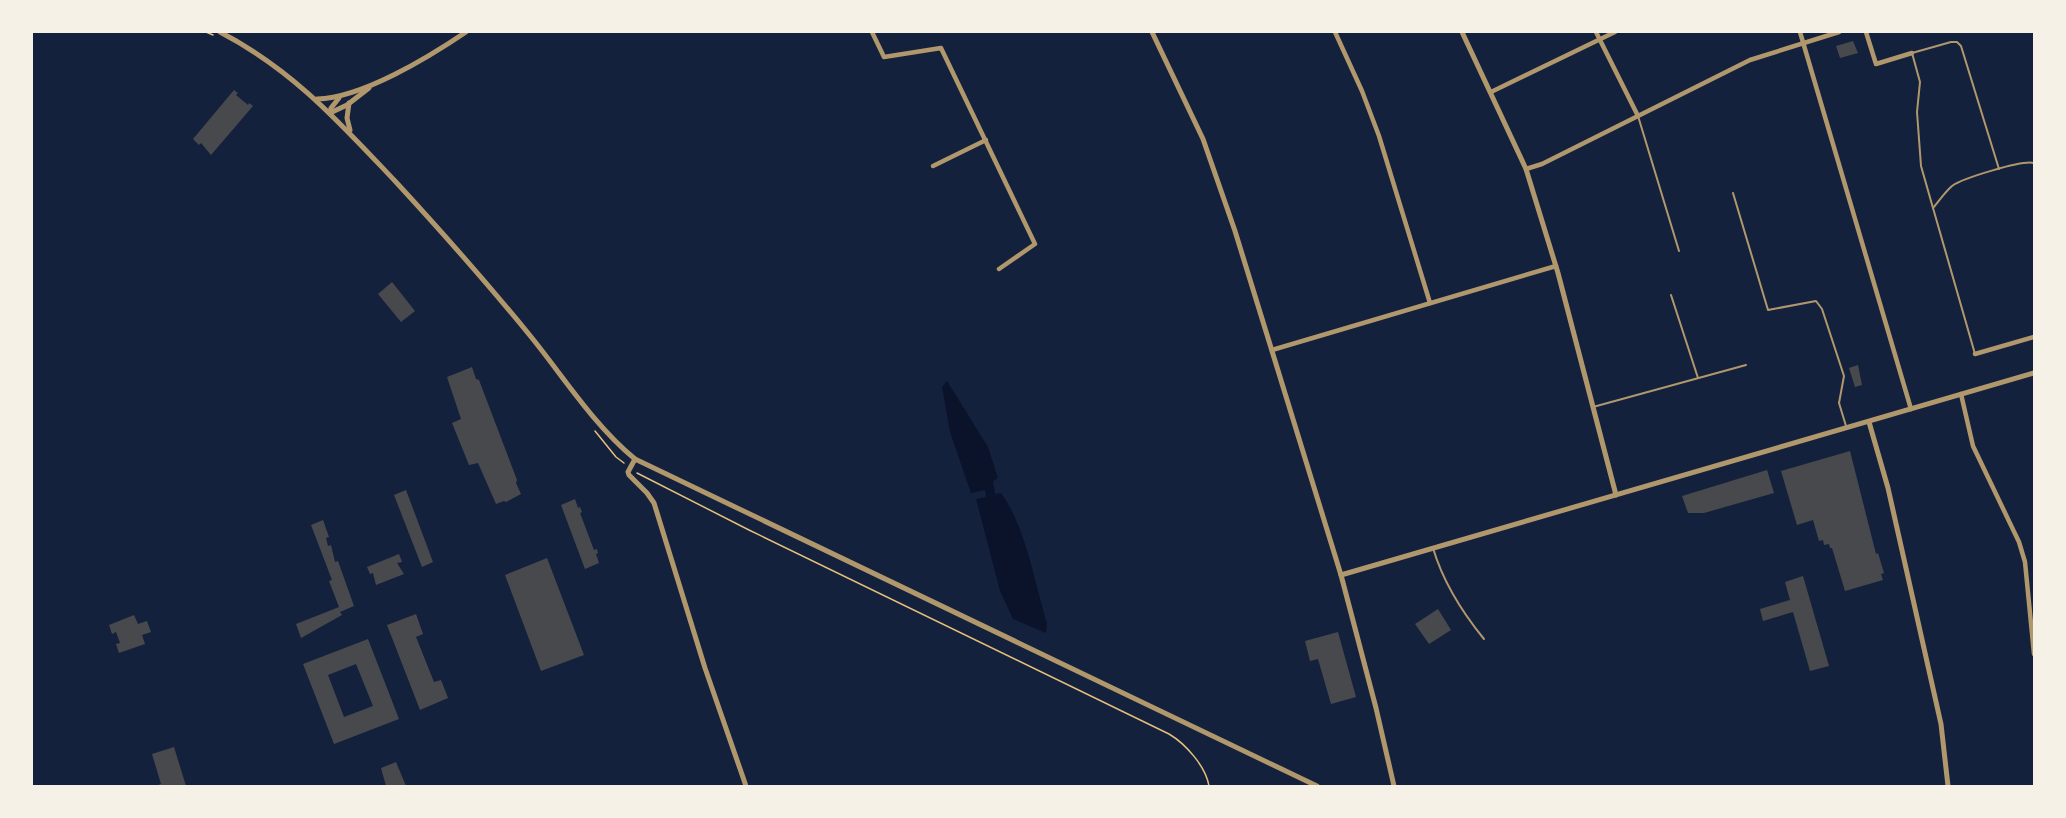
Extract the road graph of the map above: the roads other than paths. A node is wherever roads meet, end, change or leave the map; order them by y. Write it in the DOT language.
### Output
graph roads {
  1 [pos="220,32"];
  2 [pos="466,32"];
  3 [pos="872,32"];
  4 [pos="1152,32"];
  5 [pos="1335,32"];
  6 [pos="1462,32"];
  7 [pos="1596,32"];
  8 [pos="1615,32"];
  9 [pos="1800,32"];
  10 [pos="1839,32"];
  11 [pos="1866,32"];
  12 [pos="1599,39"];
  13 [pos="1804,43"];
  14 [pos="1912,53"];
  15 [pos="376,82"];
  16 [pos="1491,92"];
  17 [pos="343,95"];
  18 [pos="317,99"];
  19 [pos="349,103"];
  20 [pos="330,113"];
  21 [pos="1638,116"];
  22 [pos="351,135"];
  23 [pos="986,140"];
  24 [pos="2034,163"];
  25 [pos="933,166"];
  26 [pos="1526,169"];
  27 [pos="1999,169"];
  28 [pos="1733,193"];
  29 [pos="1933,208"];
  30 [pos="1679,251"];
  31 [pos="1556,266"];
  32 [pos="999,269"];
  33 [pos="1671,295"];
  34 [pos="1430,303"];
  35 [pos="2034,337"];
  36 [pos="1272,350"];
  37 [pos="1975,354"];
  38 [pos="1746,365"];
  39 [pos="2034,373"];
  40 [pos="1698,378"];
  41 [pos="1961,394"];
  42 [pos="1593,407"];
  43 [pos="1911,409"];
  44 [pos="1869,422"];
  45 [pos="1847,428"];
  46 [pos="635,459"];
  47 [pos="1616,495"];
  48 [pos="1433,548"];
  49 [pos="1341,575"];
  50 [pos="1484,639"];
  51 [pos="2034,654"];
  52 [pos="746,786"];
  53 [pos="1317,786"];
  54 [pos="1394,786"];
  55 [pos="1948,786"];
  1 -- 18 [label="street"];
  2 -- 15 [label="street"];
  3 -- 23 [label="street"];
  4 -- 36 [label="street"];
  5 -- 34 [label="street"];
  6 -- 16 [label="street"];
  7 -- 12 [label="street"];
  8 -- 12 [label="street"];
  9 -- 13 [label="street"];
  10 -- 13 [label="street"];
  11 -- 14 [label="street"];
  12 -- 16 [label="street"];
  12 -- 21 [label="street"];
  13 -- 21 [label="street"];
  13 -- 43 [label="street"];
  14 -- 27 [label="lane"];
  14 -- 29 [label="lane"];
  15 -- 17 [label="street"];
  15 -- 19 [label="street"];
  16 -- 26 [label="street"];
  17 -- 18 [label="street"];
  17 -- 20 [label="street"];
  18 -- 20 [label="street"];
  19 -- 20 [label="street"];
  19 -- 22 [label="street"];
  20 -- 22 [label="street"];
  21 -- 26 [label="street"];
  21 -- 30 [label="lane"];
  22 -- 46 [label="street"];
  23 -- 25 [label="street"];
  23 -- 32 [label="street"];
  24 -- 27 [label="lane"];
  26 -- 31 [label="street"];
  27 -- 29 [label="lane"];
  28 -- 45 [label="lane"];
  29 -- 37 [label="lane"];
  31 -- 34 [label="street"];
  31 -- 42 [label="street"];
  33 -- 40 [label="lane"];
  34 -- 36 [label="street"];
  35 -- 37 [label="street"];
  36 -- 49 [label="street"];
  38 -- 40 [label="lane"];
  39 -- 41 [label="street"];
  40 -- 42 [label="lane"];
  41 -- 43 [label="street"];
  41 -- 51 [label="street"];
  42 -- 47 [label="street"];
  43 -- 44 [label="street"];
  44 -- 45 [label="street"];
  44 -- 55 [label="street"];
  45 -- 47 [label="street"];
  46 -- 52 [label="street"];
  46 -- 53 [label="street"];
  47 -- 48 [label="street"];
  48 -- 49 [label="street"];
  48 -- 50 [label="lane"];
  49 -- 54 [label="street"];
}
